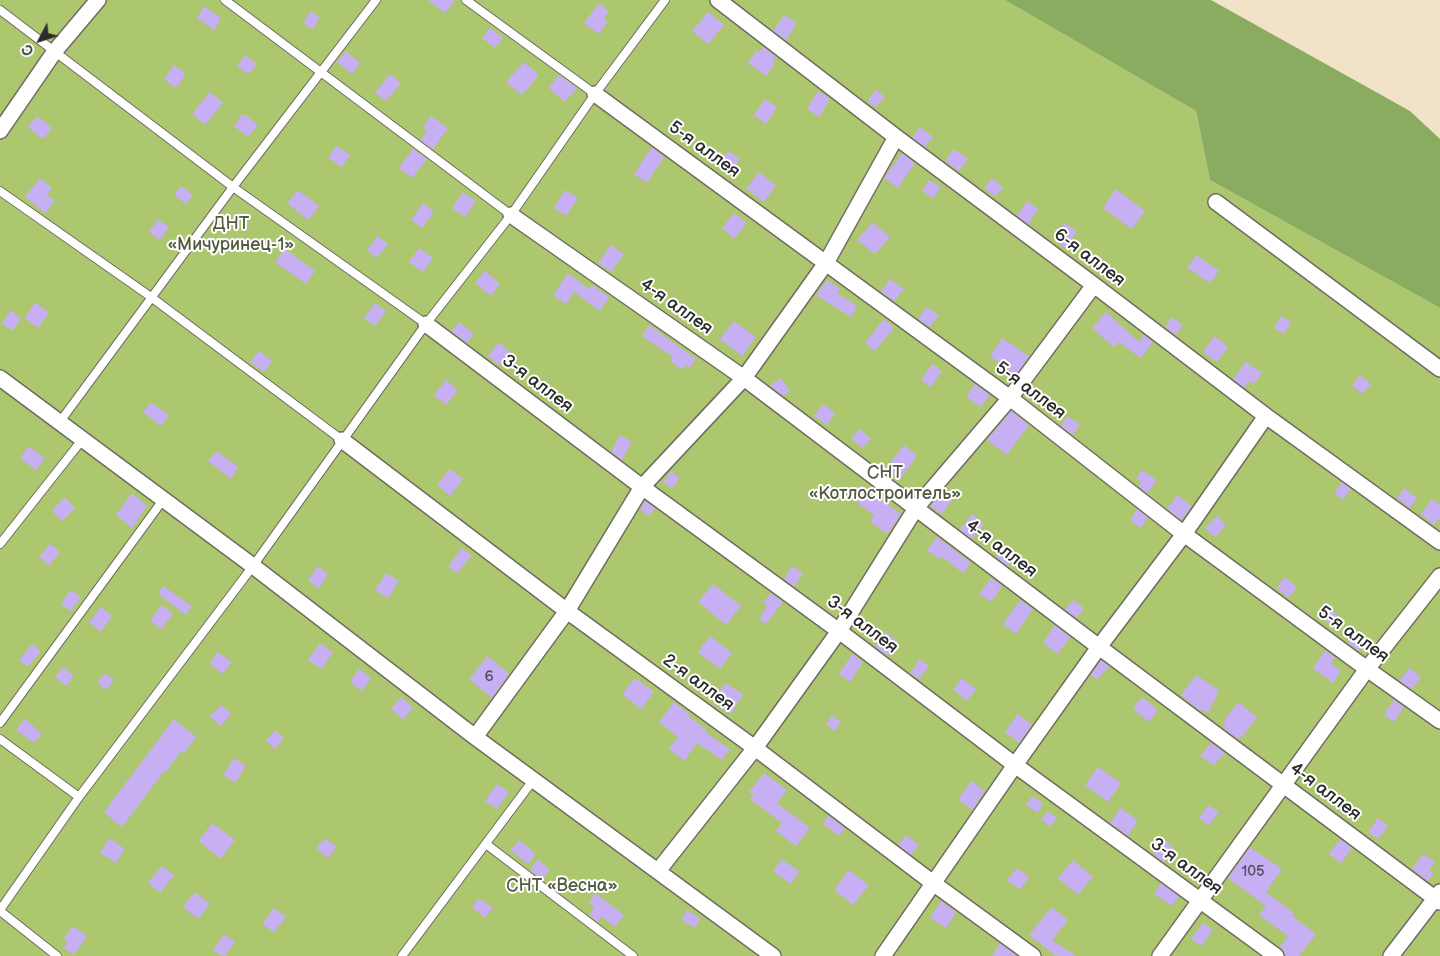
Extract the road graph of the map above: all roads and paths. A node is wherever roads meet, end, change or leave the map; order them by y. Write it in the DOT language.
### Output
graph roads {
  1 [pos="98,0"];
  2 [pos="225,0"];
  3 [pos="376,0"];
  4 [pos="466,0"];
  5 [pos="664,0"];
  6 [pos="718,0"];
  7 [pos="0,10"];
  8 [pos="55,50"];
  9 [pos="321,72"];
  10 [pos="595,94"];
  11 [pos="0,131"];
  12 [pos="896,138"];
  13 [pos="233,187"];
  14 [pos="0,191"];
  15 [pos="1216,202"];
  16 [pos="512,214"];
  17 [pos="826,263"];
  18 [pos="1094,285"];
  19 [pos="151,297"];
  20 [pos="426,324"];
  21 [pos="1440,369"];
  22 [pos="0,378"];
  23 [pos="744,378"];
  24 [pos="1010,398"];
  25 [pos="1266,416"];
  26 [pos="59,423"];
  27 [pos="82,440"];
  28 [pos="342,440"];
  29 [pos="642,487"];
  30 [pos="163,500"];
  31 [pos="916,508"];
  32 [pos="1184,534"];
  33 [pos="1440,542"];
  34 [pos="0,544"];
  35 [pos="253,566"];
  36 [pos="1440,576"];
  37 [pos="567,611"];
  38 [pos="839,631"];
  39 [pos="1099,647"];
  40 [pos="1367,669"];
  41 [pos="1440,721"];
  42 [pos="0,724"];
  43 [pos="475,737"];
  44 [pos="0,739"];
  45 [pos="755,748"];
  46 [pos="1015,765"];
  47 [pos="534,779"];
  48 [pos="1282,784"];
  49 [pos="80,797"];
  50 [pos="486,844"];
  51 [pos="658,872"];
  52 [pos="933,883"];
  53 [pos="1438,897"];
  54 [pos="1200,901"];
  55 [pos="0,911"];
  56 [pos="57,956"];
  57 [pos="402,956"];
  58 [pos="633,956"];
  59 [pos="773,956"];
  60 [pos="884,956"];
  61 [pos="1034,956"];
  62 [pos="1160,956"];
  63 [pos="1276,956"];
  64 [pos="1391,956"];
  1 -- 8 [label="street"];
  2 -- 9 [label="lane"];
  3 -- 9 [label="lane"];
  4 -- 10 [label="lane"];
  5 -- 10 [label="lane"];
  6 -- 12 [label="street, 6-я аллея"];
  7 -- 8 [label="lane"];
  8 -- 11 [label="street"];
  8 -- 13 [label="lane"];
  9 -- 13 [label="lane"];
  9 -- 16 [label="lane"];
  10 -- 16 [label="lane"];
  10 -- 17 [label="street, 5-я аллея"];
  12 -- 17 [label="street"];
  12 -- 18 [label="street, 6-я аллея"];
  13 -- 19 [label="lane"];
  13 -- 20 [label="lane"];
  14 -- 19 [label="lane"];
  15 -- 21 [label="street"];
  16 -- 20 [label="lane"];
  16 -- 23 [label="street, 4-я аллея"];
  17 -- 23 [label="street"];
  17 -- 24 [label="street, 5-я аллея"];
  18 -- 24 [label="street"];
  18 -- 25 [label="street, 6-я аллея"];
  19 -- 26 [label="lane"];
  19 -- 28 [label="lane"];
  20 -- 28 [label="lane"];
  20 -- 29 [label="street, 3-я аллея"];
  22 -- 26 [label="street"];
  23 -- 29 [label="street"];
  23 -- 31 [label="street, 4-я аллея"];
  24 -- 31 [label="street"];
  24 -- 32 [label="street, 5-я аллея"];
  25 -- 32 [label="street"];
  25 -- 33 [label="street, 6-я аллея"];
  26 -- 27 [label="street"];
  27 -- 30 [label="street"];
  27 -- 34 [label="lane"];
  28 -- 35 [label="lane"];
  28 -- 37 [label="street, 2-я аллея"];
  29 -- 37 [label="street"];
  29 -- 38 [label="street, 3-я аллея"];
  30 -- 35 [label="street"];
  30 -- 42 [label="lane"];
  31 -- 38 [label="street"];
  31 -- 39 [label="street, 4-я аллея"];
  32 -- 39 [label="street"];
  32 -- 40 [label="street, 5-я аллея"];
  35 -- 43 [label="street"];
  35 -- 49 [label="lane"];
  36 -- 40 [label="street"];
  37 -- 43 [label="street"];
  37 -- 45 [label="street, 2-я аллея"];
  38 -- 45 [label="street"];
  38 -- 46 [label="street, 3-я аллея"];
  39 -- 46 [label="street"];
  39 -- 48 [label="street, 4-я аллея"];
  40 -- 41 [label="street, 5-я аллея"];
  40 -- 48 [label="street"];
  43 -- 47 [label="street"];
  44 -- 49 [label="lane"];
  45 -- 51 [label="street"];
  45 -- 52 [label="street, 2-я аллея"];
  46 -- 52 [label="street"];
  46 -- 54 [label="street, 3-я аллея"];
  47 -- 50 [label="lane"];
  47 -- 51 [label="street"];
  48 -- 53 [label="street, 4-я аллея"];
  48 -- 54 [label="street"];
  49 -- 55 [label="lane"];
  50 -- 57 [label="lane"];
  50 -- 58 [label="lane"];
  51 -- 59 [label="street"];
  52 -- 60 [label="street"];
  52 -- 61 [label="street, 2-я аллея"];
  53 -- 64 [label="street"];
  54 -- 62 [label="street"];
  54 -- 63 [label="street, 3-я аллея"];
  55 -- 56 [label="lane"];
}
